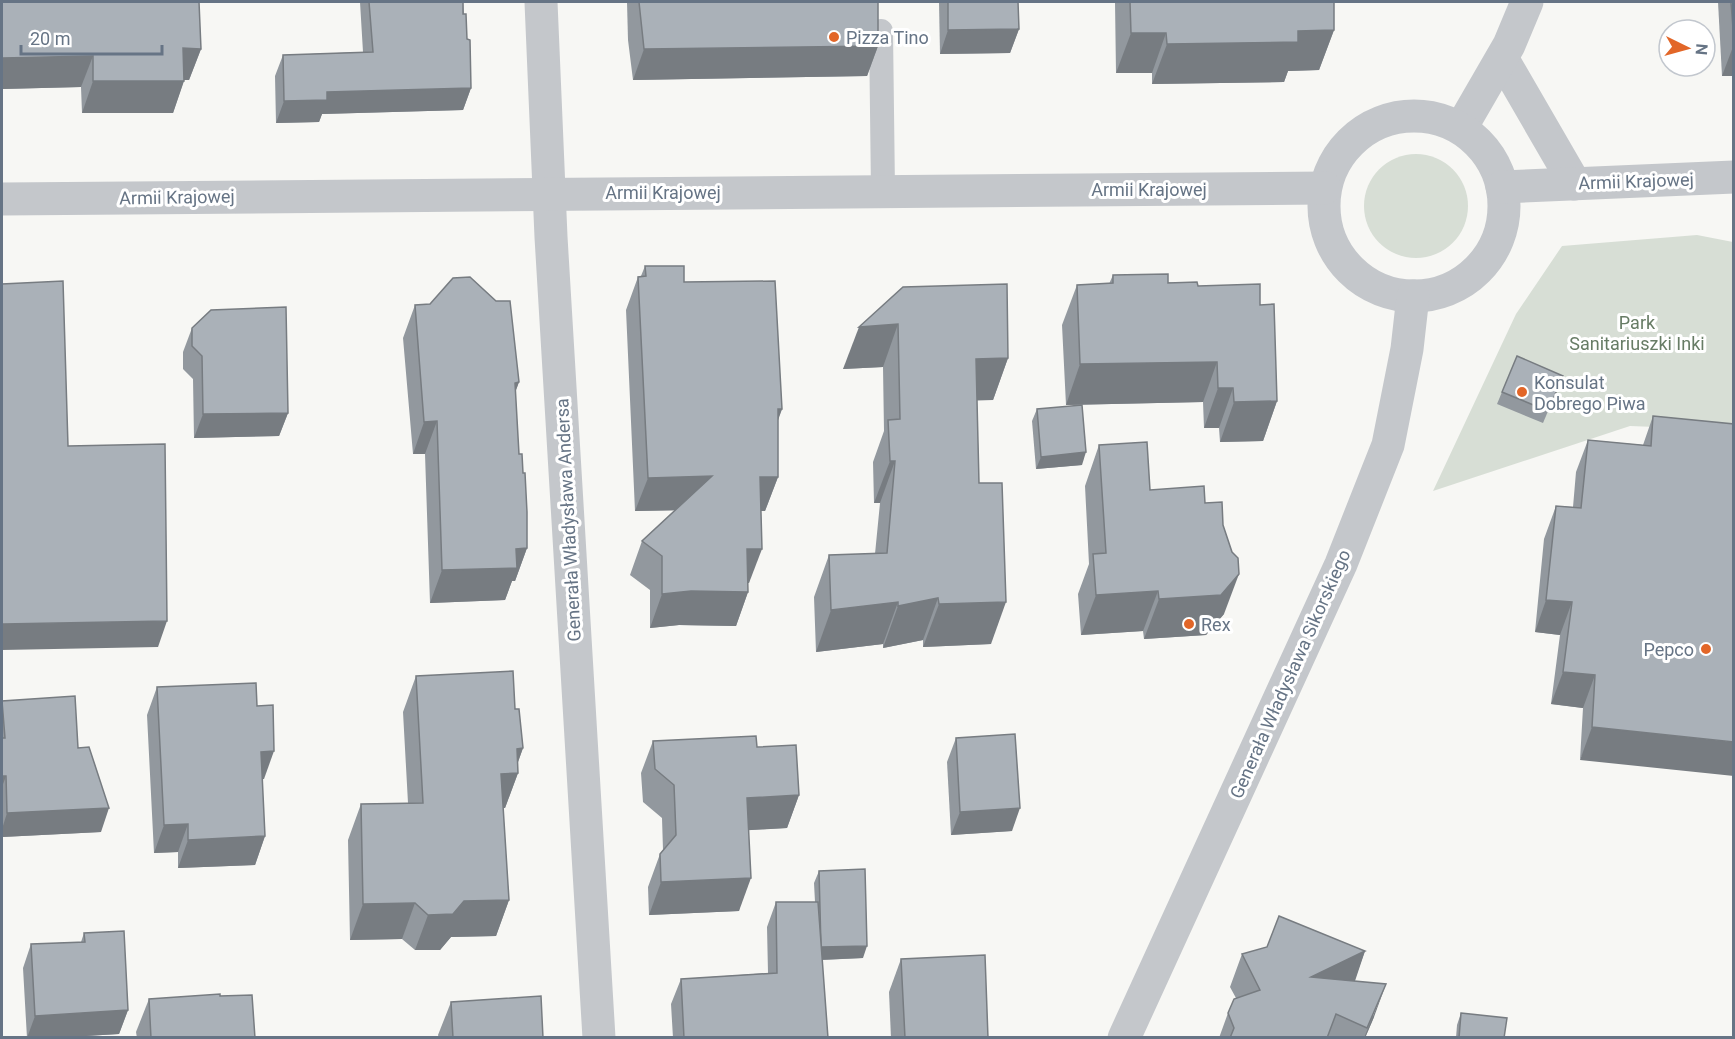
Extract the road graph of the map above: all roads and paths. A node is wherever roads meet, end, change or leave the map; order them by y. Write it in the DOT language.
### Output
graph roads {
  1 [pos="541,2"];
  2 [pos="1527,2"];
  3 [pos="881,31"];
  4 [pos="1502,58"];
  5 [pos="1461,128"];
  6 [pos="1734,177"];
  7 [pos="1575,184"];
  8 [pos="1502,187"];
  9 [pos="1325,188"];
  10 [pos="883,191"];
  11 [pos="550,193"];
  12 [pos="2,199"];
  13 [pos="1413,296"];
  14 [pos="599,1038"];
  15 [pos="1124,1038"];
  1 -- 11 [label="street, Generała Władysława Andersa"];
  2 -- 4 [label="street"];
  3 -- 10 [label="lane"];
  4 -- 5 [label="street"];
  4 -- 7 [label="street"];
  5 -- 8 [label="street"];
  5 -- 9 [label="street"];
  6 -- 7 [label="street, Armii Krajowej"];
  7 -- 8 [label="street, Armii Krajowej"];
  8 -- 13 [label="street"];
  9 -- 10 [label="street, Armii Krajowej"];
  9 -- 13 [label="street"];
  10 -- 11 [label="street, Armii Krajowej"];
  11 -- 12 [label="street, Armii Krajowej"];
  11 -- 14 [label="street, Generała Władysława Andersa"];
  13 -- 15 [label="street, Generała Władysława Sikorskiego"];
}
